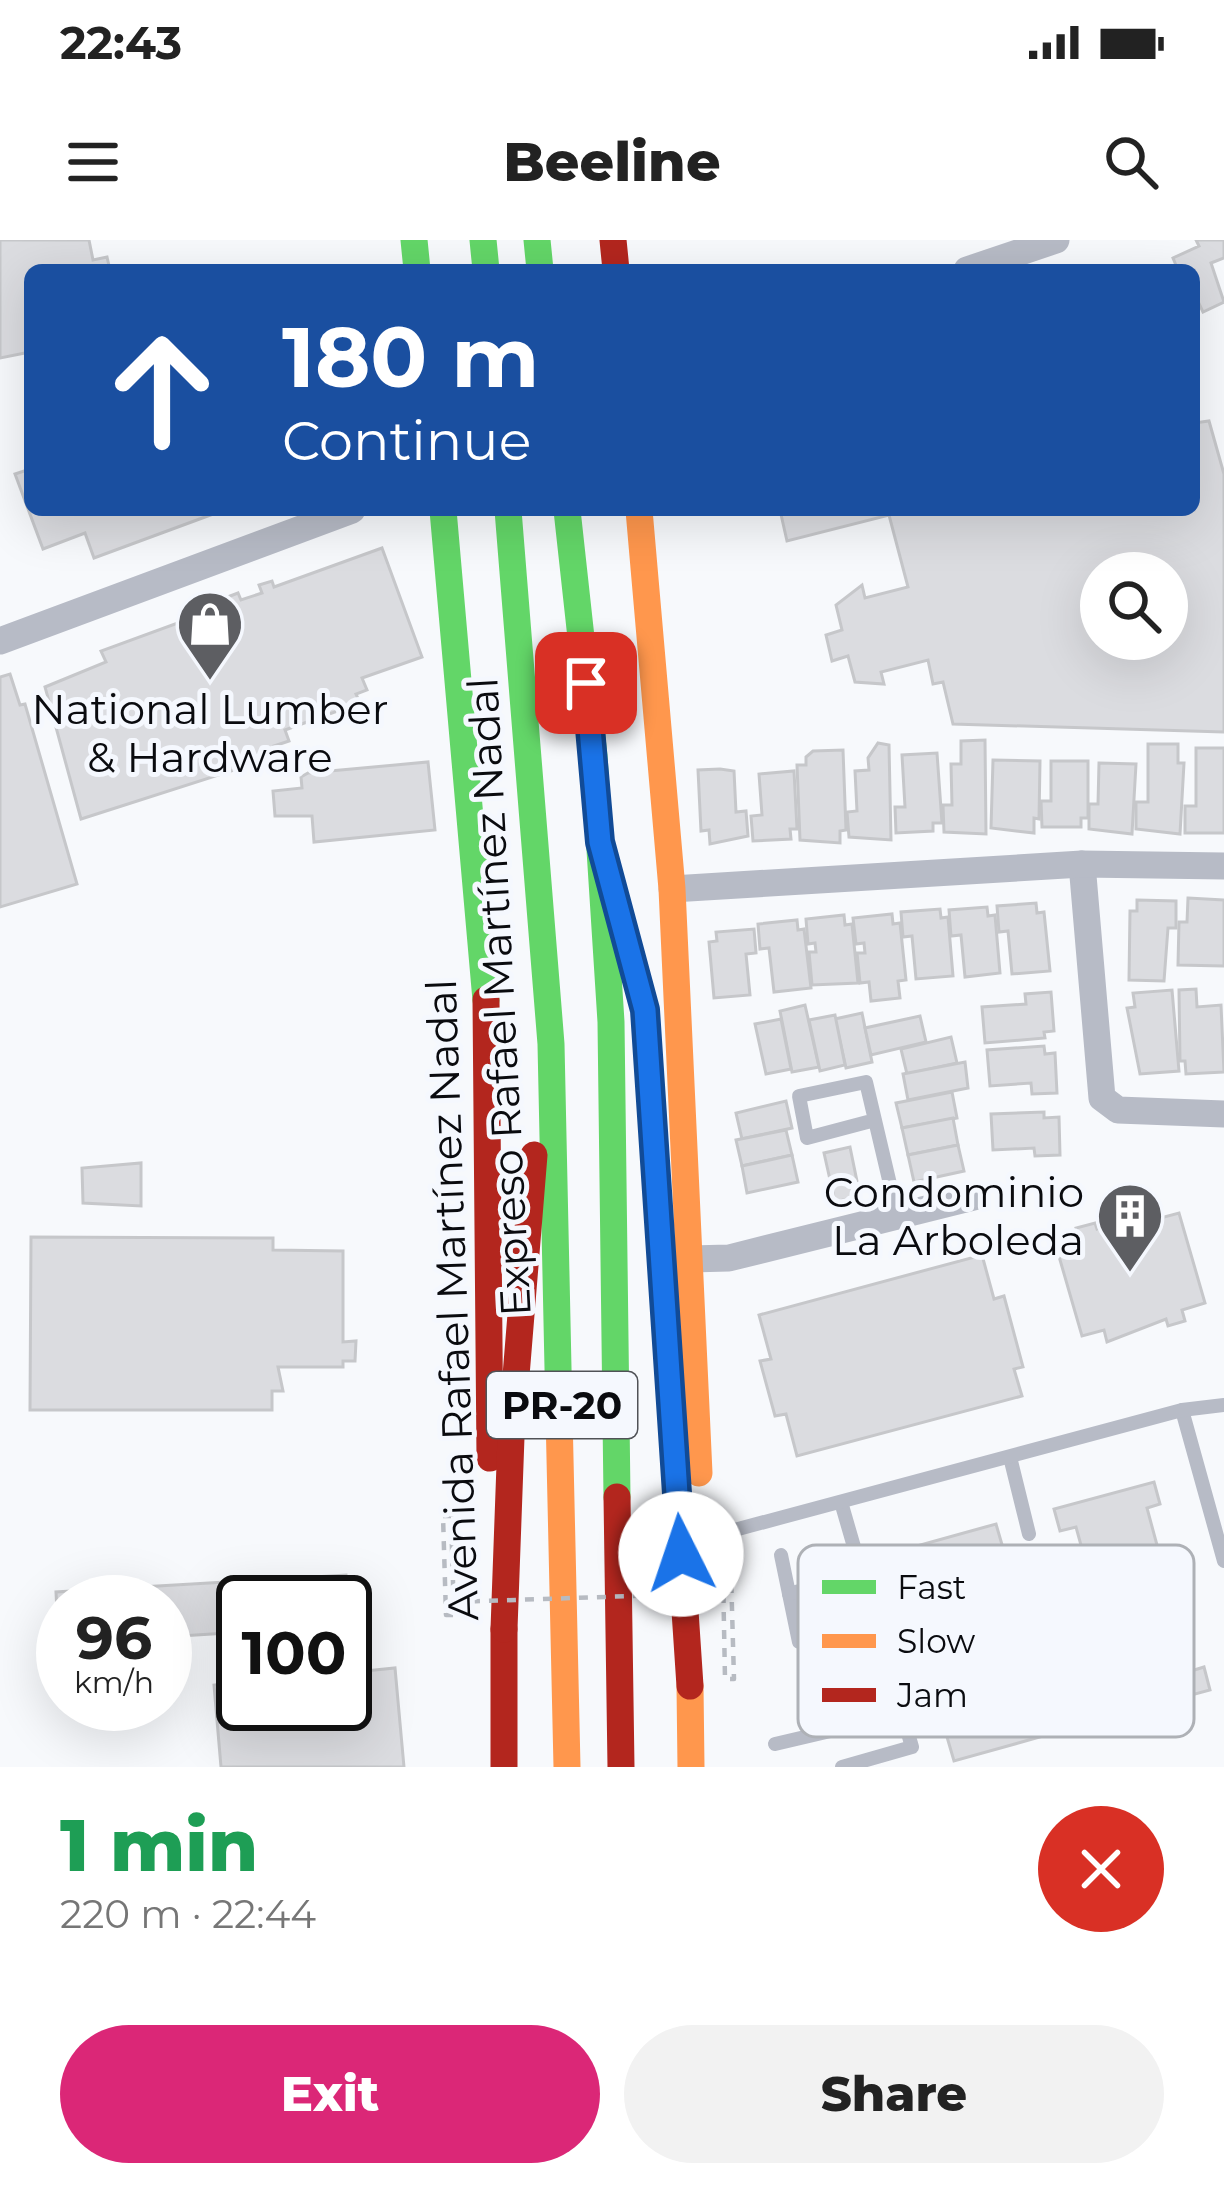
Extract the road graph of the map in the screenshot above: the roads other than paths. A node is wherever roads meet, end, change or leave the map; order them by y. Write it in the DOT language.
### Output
graph roads {
  1 [pos="1056,240"];
  2 [pos="985,264"];
  3 [pos="336,516"];
  4 [pos="444,516"];
  5 [pos="508,516"];
  6 [pos="568,516"];
  7 [pos="640,516"];
  8 [pos="0,640"];
  9 [pos="600,842"];
  10 [pos="1082,864"];
  11 [pos="1224,866"];
  12 [pos="672,889"];
  13 [pos="551,1044"];
  14 [pos="1224,1114"];
  15 [pos="875,1120"];
  16 [pos="974,1197"];
  17 [pos="898,1218"];
  18 [pos="690,1259"];
  19 [pos="1224,1405"];
  20 [pos="1182,1410"];
  21 [pos="1010,1457"];
  22 [pos="841,1502"];
  23 [pos="1029,1534"];
  24 [pos="701,1539"];
  25 [pos="854,1545"];
  26 [pos="781,1555"];
  27 [pos="1224,1562"];
  28 [pos="798,1591"];
  29 [pos="789,1594"];
  30 [pos="504,1629"];
  31 [pos="798,1637"];
  32 [pos="690,1686"];
  33 [pos="805,1737"];
  34 [pos="909,1737"];
  35 [pos="775,1744"];
  36 [pos="504,1767"];
  37 [pos="567,1767"];
  38 [pos="621,1767"];
  39 [pos="691,1767"];
  40 [pos="842,1767"];
  1 -- 2 [label="street"];
  3 -- 8 [label="street"];
  4 -- 30 [label="main road, Avenida Rafael Martínez Nadal"];
  5 -- 13 [label="main road, Expreso Rafael Martínez Nadal / PR-20"];
  6 -- 9 [label="main road, PR-20"];
  7 -- 12 [label="main road"];
  9 -- 32 [label="main road"];
  9 -- 38 [label="main road, PR-20"];
  10 -- 11 [label="street"];
  10 -- 12 [label="street"];
  10 -- 14 [label="street"];
  12 -- 18 [label="main road"];
  13 -- 30 [label="main road"];
  13 -- 37 [label="main road, Expreso Rafael Martínez Nadal / PR-20"];
  15 -- 15 [label="lane"];
  15 -- 17 [label="lane"];
  16 -- 17 [label="street"];
  17 -- 18 [label="street"];
  18 -- 24 [label="main road"];
  19 -- 20 [label="lane"];
  20 -- 21 [label="lane"];
  20 -- 27 [label="lane"];
  21 -- 22 [label="lane"];
  21 -- 23 [label="lane"];
  22 -- 24 [label="lane"];
  22 -- 25 [label="lane"];
  24 -- 32 [label="main road"];
  26 -- 29 [label="lane"];
  28 -- 29 [label="lane"];
  29 -- 31 [label="lane"];
  30 -- 36 [label="main road, Avenida Rafael Martínez Nadal"];
  32 -- 39 [label="main road"];
  33 -- 35 [label="lane"];
  34 -- 40 [label="lane"];
}
